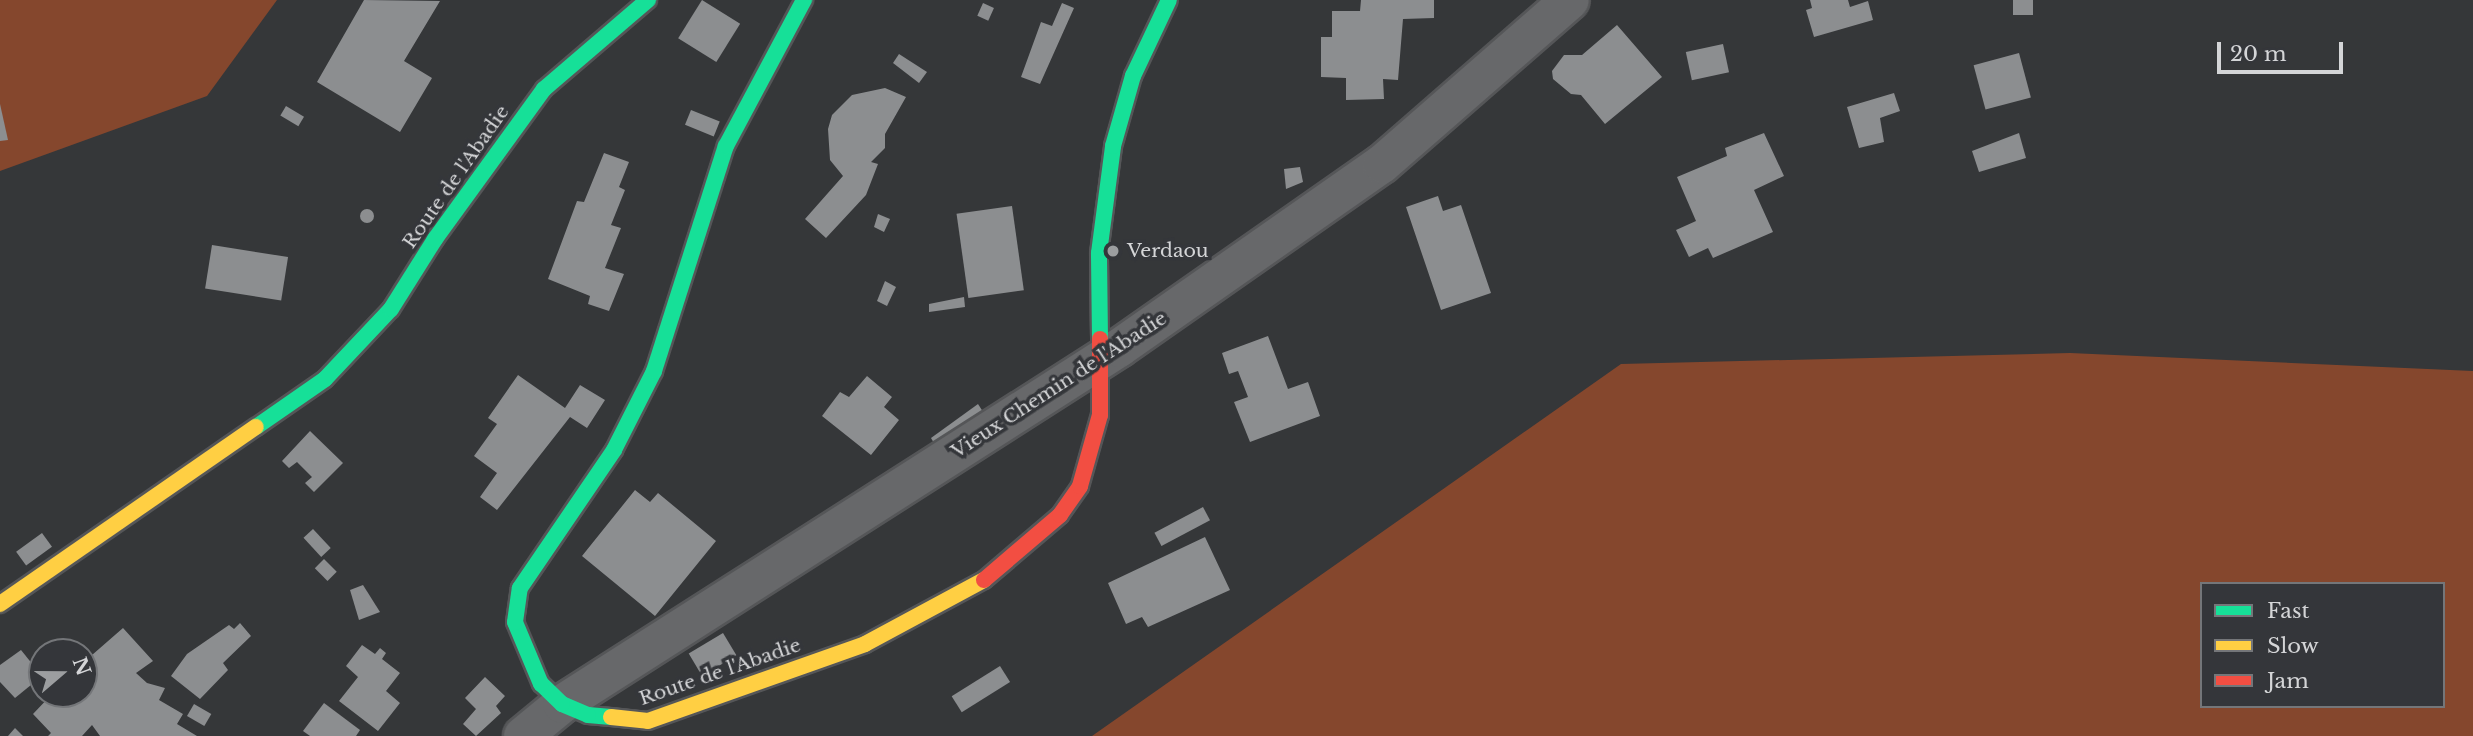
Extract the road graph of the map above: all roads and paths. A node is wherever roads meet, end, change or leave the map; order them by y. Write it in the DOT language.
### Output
graph roads {
  1 [pos="648,0"];
  2 [pos="804,0"];
  3 [pos="1169,0"];
  4 [pos="1570,0"];
  5 [pos="1101,359"];
  6 [pos="0,604"];
  7 [pos="562,704"];
  8 [pos="523,736"];
  1 -- 6 [label="street, Route de l'Abadie"];
  2 -- 7 [label="street, Route de l'Abadie"];
  3 -- 5 [label="street, Route de l'Abadie"];
  4 -- 5 [label="street, Vieux Chemin de l'Abadie"];
  5 -- 7 [label="street, Vieux Chemin de l'Abadie"];
  5 -- 7 [label="street, Route de l'Abadie"];
  7 -- 8 [label="street, Vieux Chemin de l'Abadie"];
}
